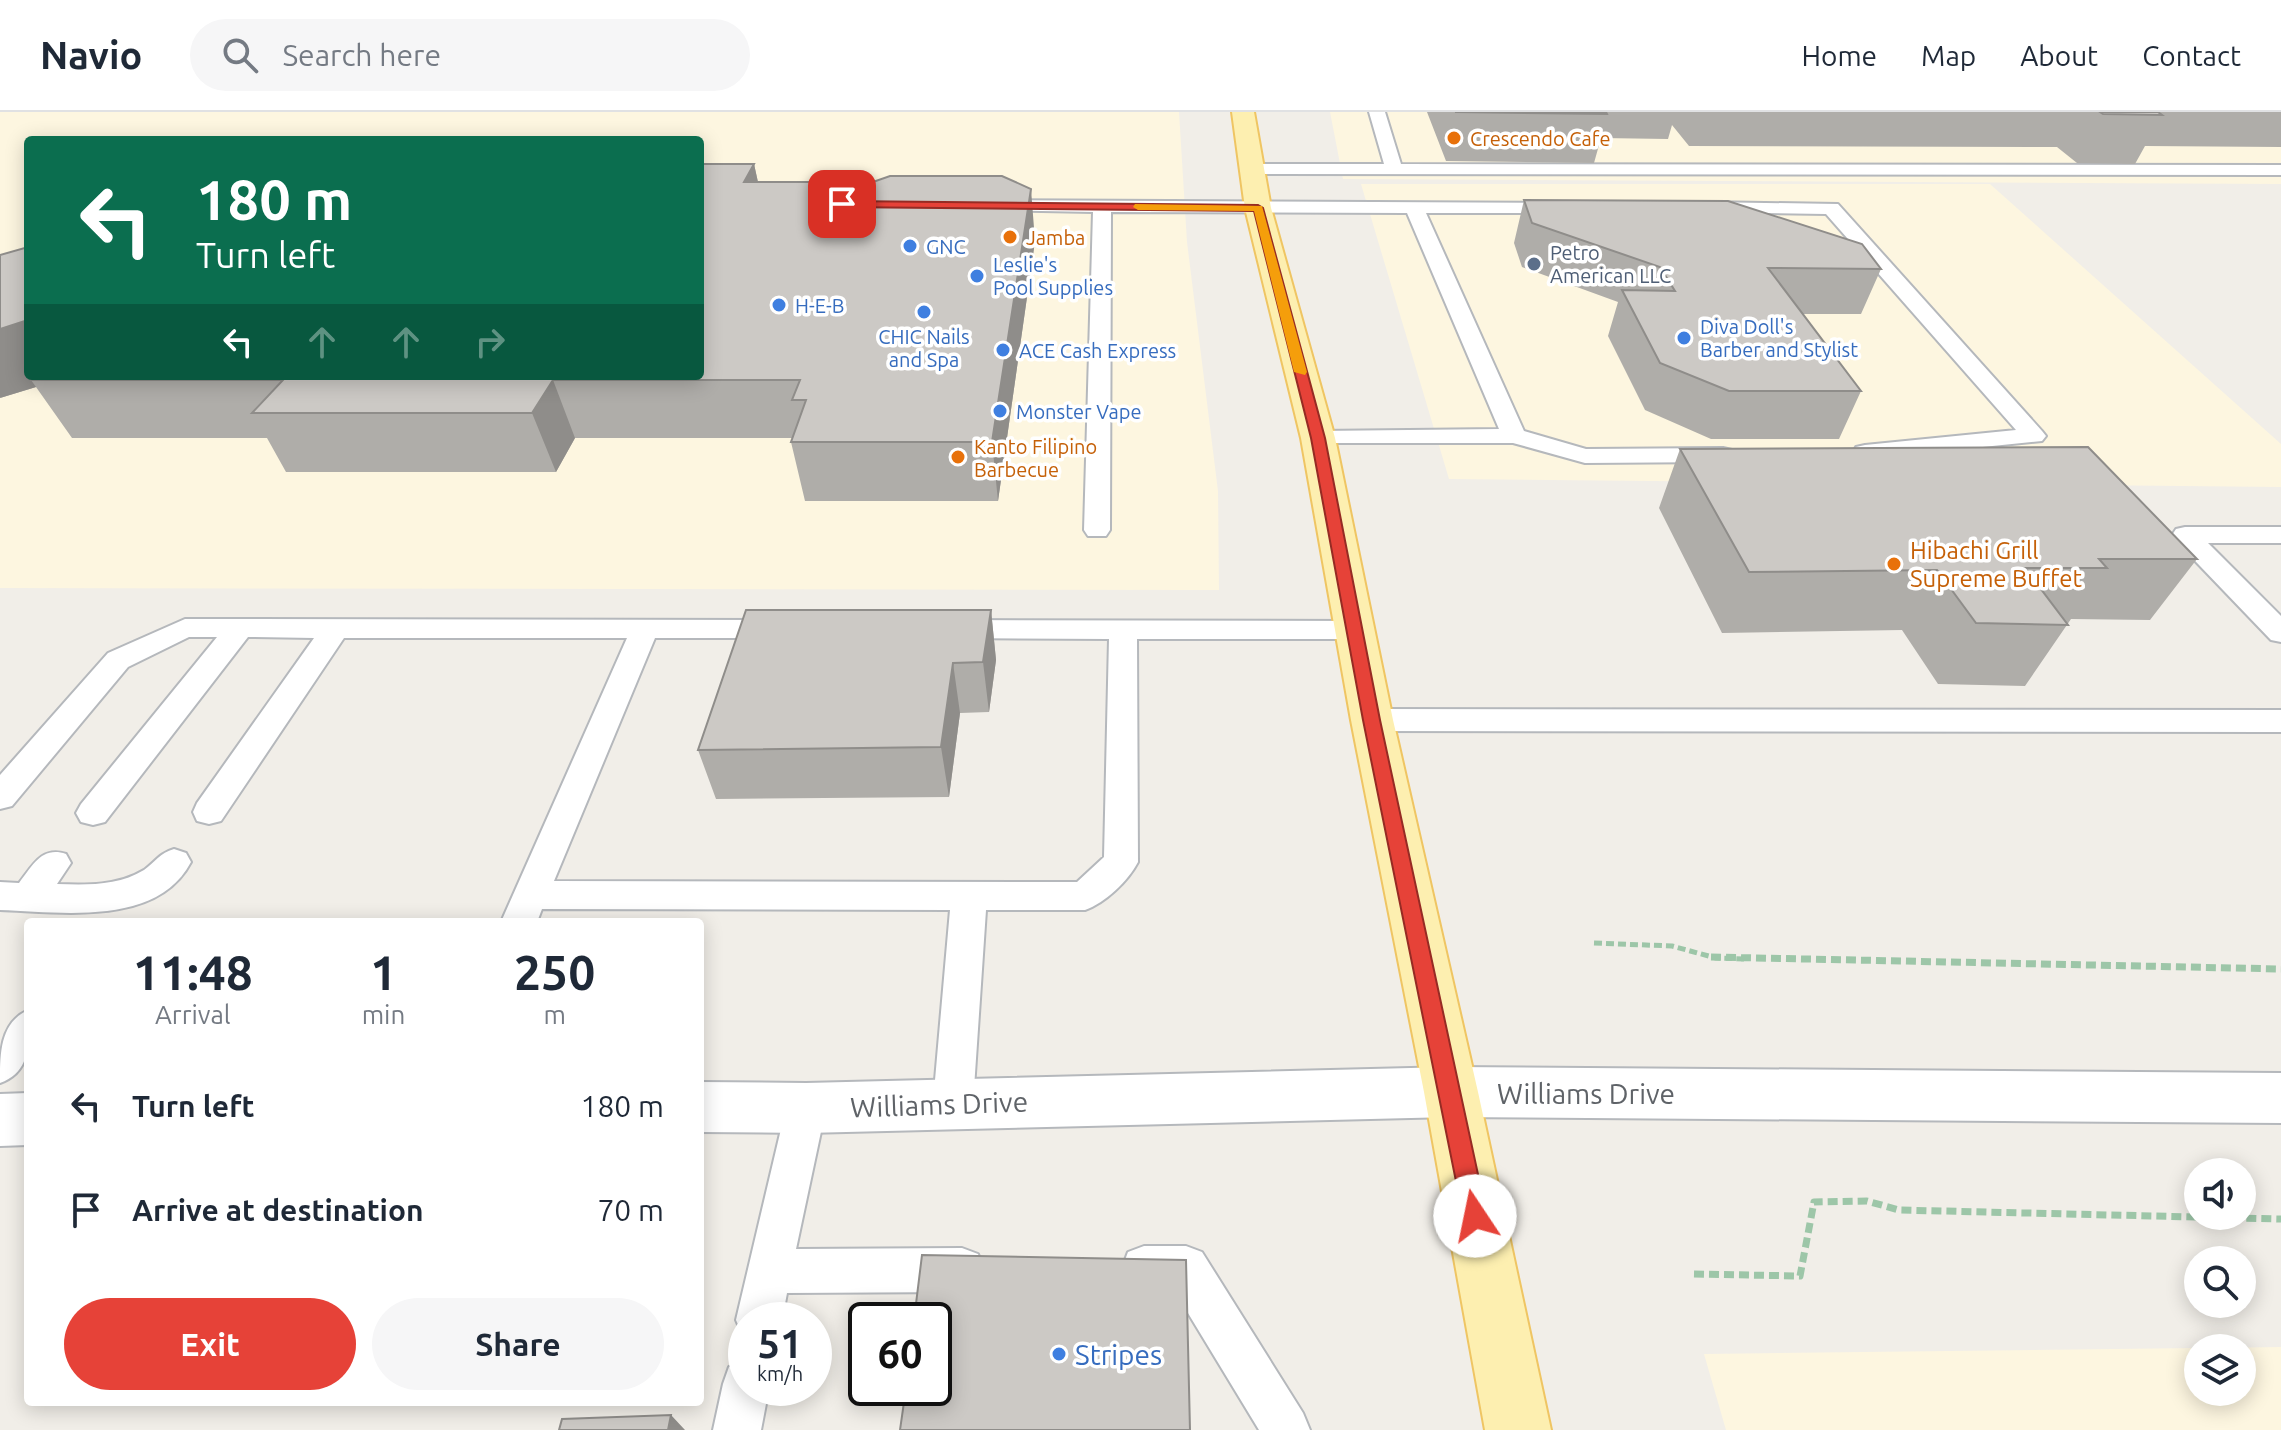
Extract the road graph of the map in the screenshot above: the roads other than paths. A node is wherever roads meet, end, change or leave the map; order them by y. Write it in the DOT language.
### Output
graph roads {
  1 [pos="1243,112"];
  2 [pos="1377,112"];
  3 [pos="1252,169"];
  4 [pos="1394,169"];
  5 [pos="2281,170"];
  6 [pos="966,205"];
  7 [pos="1102,206"];
  8 [pos="1414,207"];
  9 [pos="1584,207"];
  10 [pos="1676,207"];
  11 [pos="1258,208"];
  12 [pos="1514,436"];
  13 [pos="1318,438"];
  14 [pos="1850,453"];
  15 [pos="1741,455"];
  16 [pos="1097,530"];
  17 [pos="2281,535"];
  18 [pos="240,628"];
  19 [pos="336,628"];
  20 [pos="645,629"];
  21 [pos="804,629"];
  22 [pos="932,629"];
  23 [pos="1123,630"];
  24 [pos="1357,630"];
  25 [pos="2281,633"];
  26 [pos="1372,720"];
  27 [pos="2281,721"];
  28 [pos="0,797"];
  29 [pos="209,812"];
  30 [pos="93,813"];
  31 [pos="174,862"];
  32 [pos="54,863"];
  33 [pos="14,896"];
  34 [pos="969,896"];
  35 [pos="525,909"];
  36 [pos="111,910"];
  37 [pos="24,1033"];
  38 [pos="0,1066"];
  39 [pos="1451,1092"];
  40 [pos="2281,1098"];
  41 [pos="953,1103"];
  42 [pos="704,1107"];
  43 [pos="806,1108"];
  44 [pos="24,1119"];
  45 [pos="0,1120"];
  46 [pos="1109,1268"];
  47 [pos="1001,1269"];
  48 [pos="769,1271"];
  49 [pos="763,1302"];
  50 [pos="742,1406"];
  51 [pos="737,1430"];
  52 [pos="1286,1430"];
  53 [pos="1518,1430"];
  1 -- 3 [label="main road"];
  2 -- 4 [label="lane"];
  3 -- 4 [label="lane"];
  3 -- 11 [label="main road"];
  4 -- 5 [label="lane"];
  6 -- 7 [label="lane"];
  7 -- 11 [label="lane"];
  7 -- 16 [label="lane"];
  8 -- 9 [label="lane"];
  8 -- 11 [label="lane"];
  8 -- 12 [label="lane"];
  10 -- 14 [label="lane"];
  11 -- 13 [label="main road"];
  12 -- 13 [label="lane"];
  12 -- 15 [label="lane"];
  13 -- 24 [label="main road"];
  17 -- 25 [label="lane"];
  18 -- 19 [label="lane"];
  18 -- 28 [label="lane"];
  18 -- 30 [label="lane"];
  19 -- 20 [label="lane"];
  19 -- 29 [label="lane"];
  20 -- 21 [label="lane"];
  20 -- 35 [label="lane"];
  22 -- 23 [label="lane"];
  23 -- 24 [label="lane"];
  23 -- 34 [label="lane"];
  24 -- 26 [label="main road"];
  26 -- 27 [label="lane"];
  26 -- 39 [label="main road"];
  31 -- 36 [label="lane"];
  32 -- 33 [label="lane"];
  33 -- 36 [label="lane"];
  34 -- 35 [label="lane"];
  34 -- 41 [label="lane"];
  37 -- 38 [label="lane"];
  39 -- 40 [label="street, Williams Drive"];
  39 -- 41 [label="street, Williams Drive"];
  39 -- 53 [label="main road"];
  41 -- 43 [label="street, Williams Drive"];
  42 -- 43 [label="street, Williams Drive"];
  43 -- 48 [label="lane"];
  44 -- 45 [label="street"];
  46 -- 52 [label="lane"];
  47 -- 48 [label="lane"];
  48 -- 49 [label="lane"];
  50 -- 51 [label="lane"];
}
